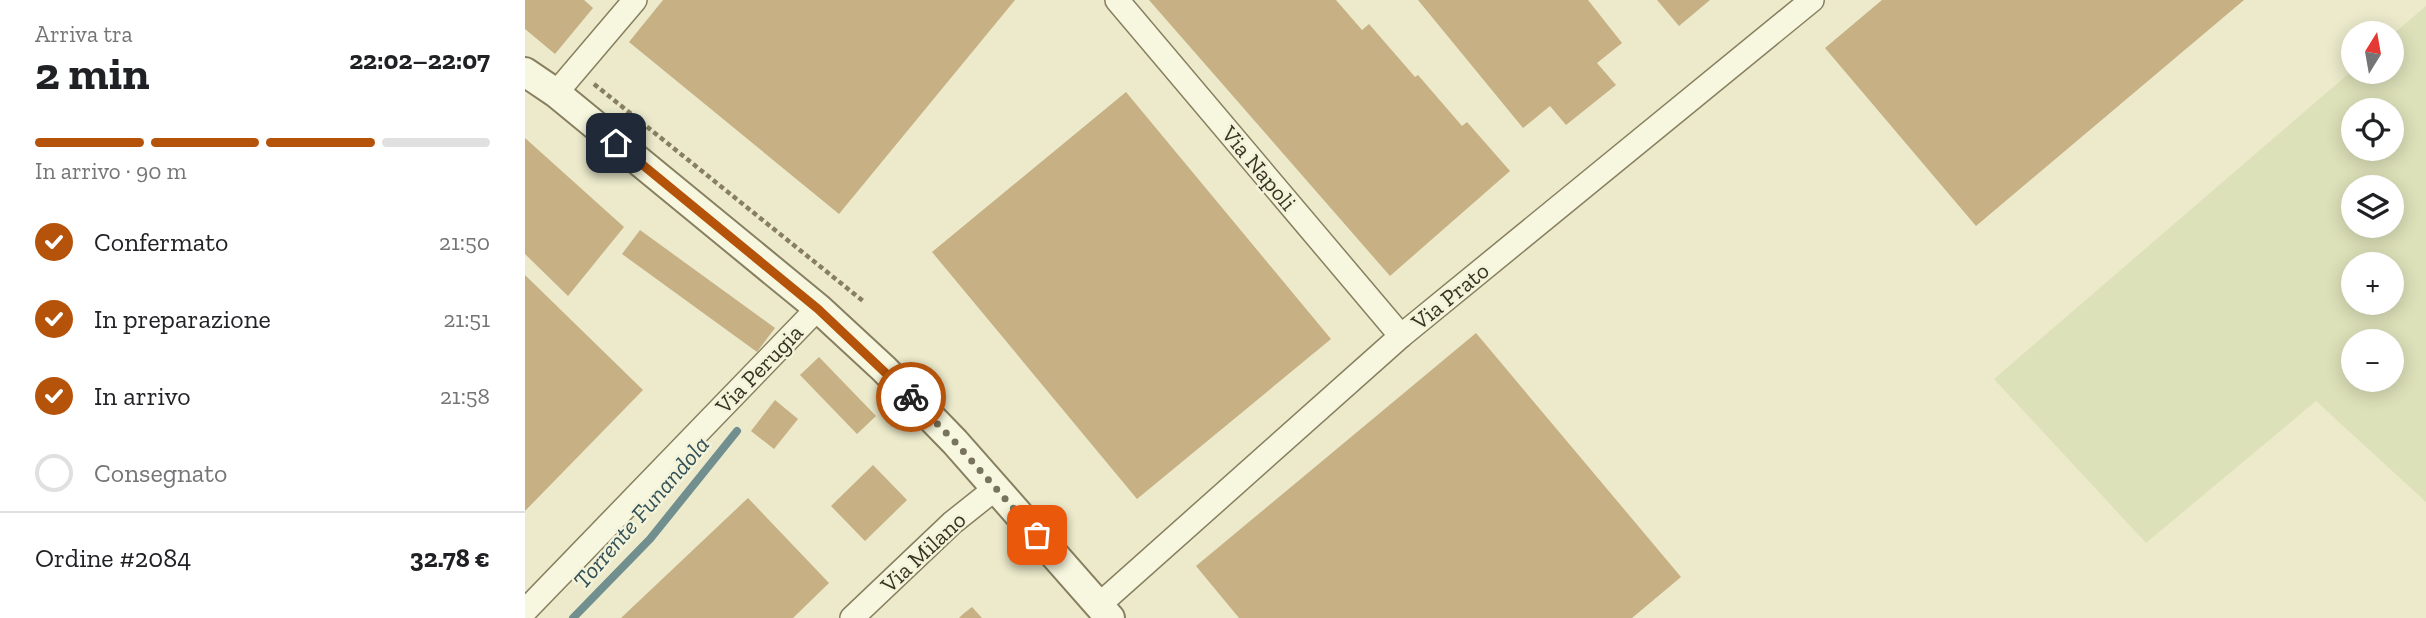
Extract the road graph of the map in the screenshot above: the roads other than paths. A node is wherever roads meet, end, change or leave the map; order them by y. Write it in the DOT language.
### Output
graph roads {
  1 [pos="635,0"];
  2 [pos="1117,0"];
  3 [pos="1812,0"];
  4 [pos="525,72"];
  5 [pos="555,93"];
  6 [pos="818,309"];
  7 [pos="1401,336"];
  8 [pos="996,488"];
  9 [pos="525,611"];
  10 [pos="1105,612"];
  11 [pos="852,618"];
  1 -- 5 [label="street"];
  2 -- 7 [label="street, Via Napoli"];
  3 -- 7 [label="street, Via Prato"];
  4 -- 5 [label="street"];
  5 -- 6 [label="street"];
  6 -- 8 [label="street"];
  6 -- 9 [label="street, Via Perugia"];
  7 -- 10 [label="street, Via Prato"];
  8 -- 10 [label="street"];
  8 -- 11 [label="street, Via Milano"];
}
